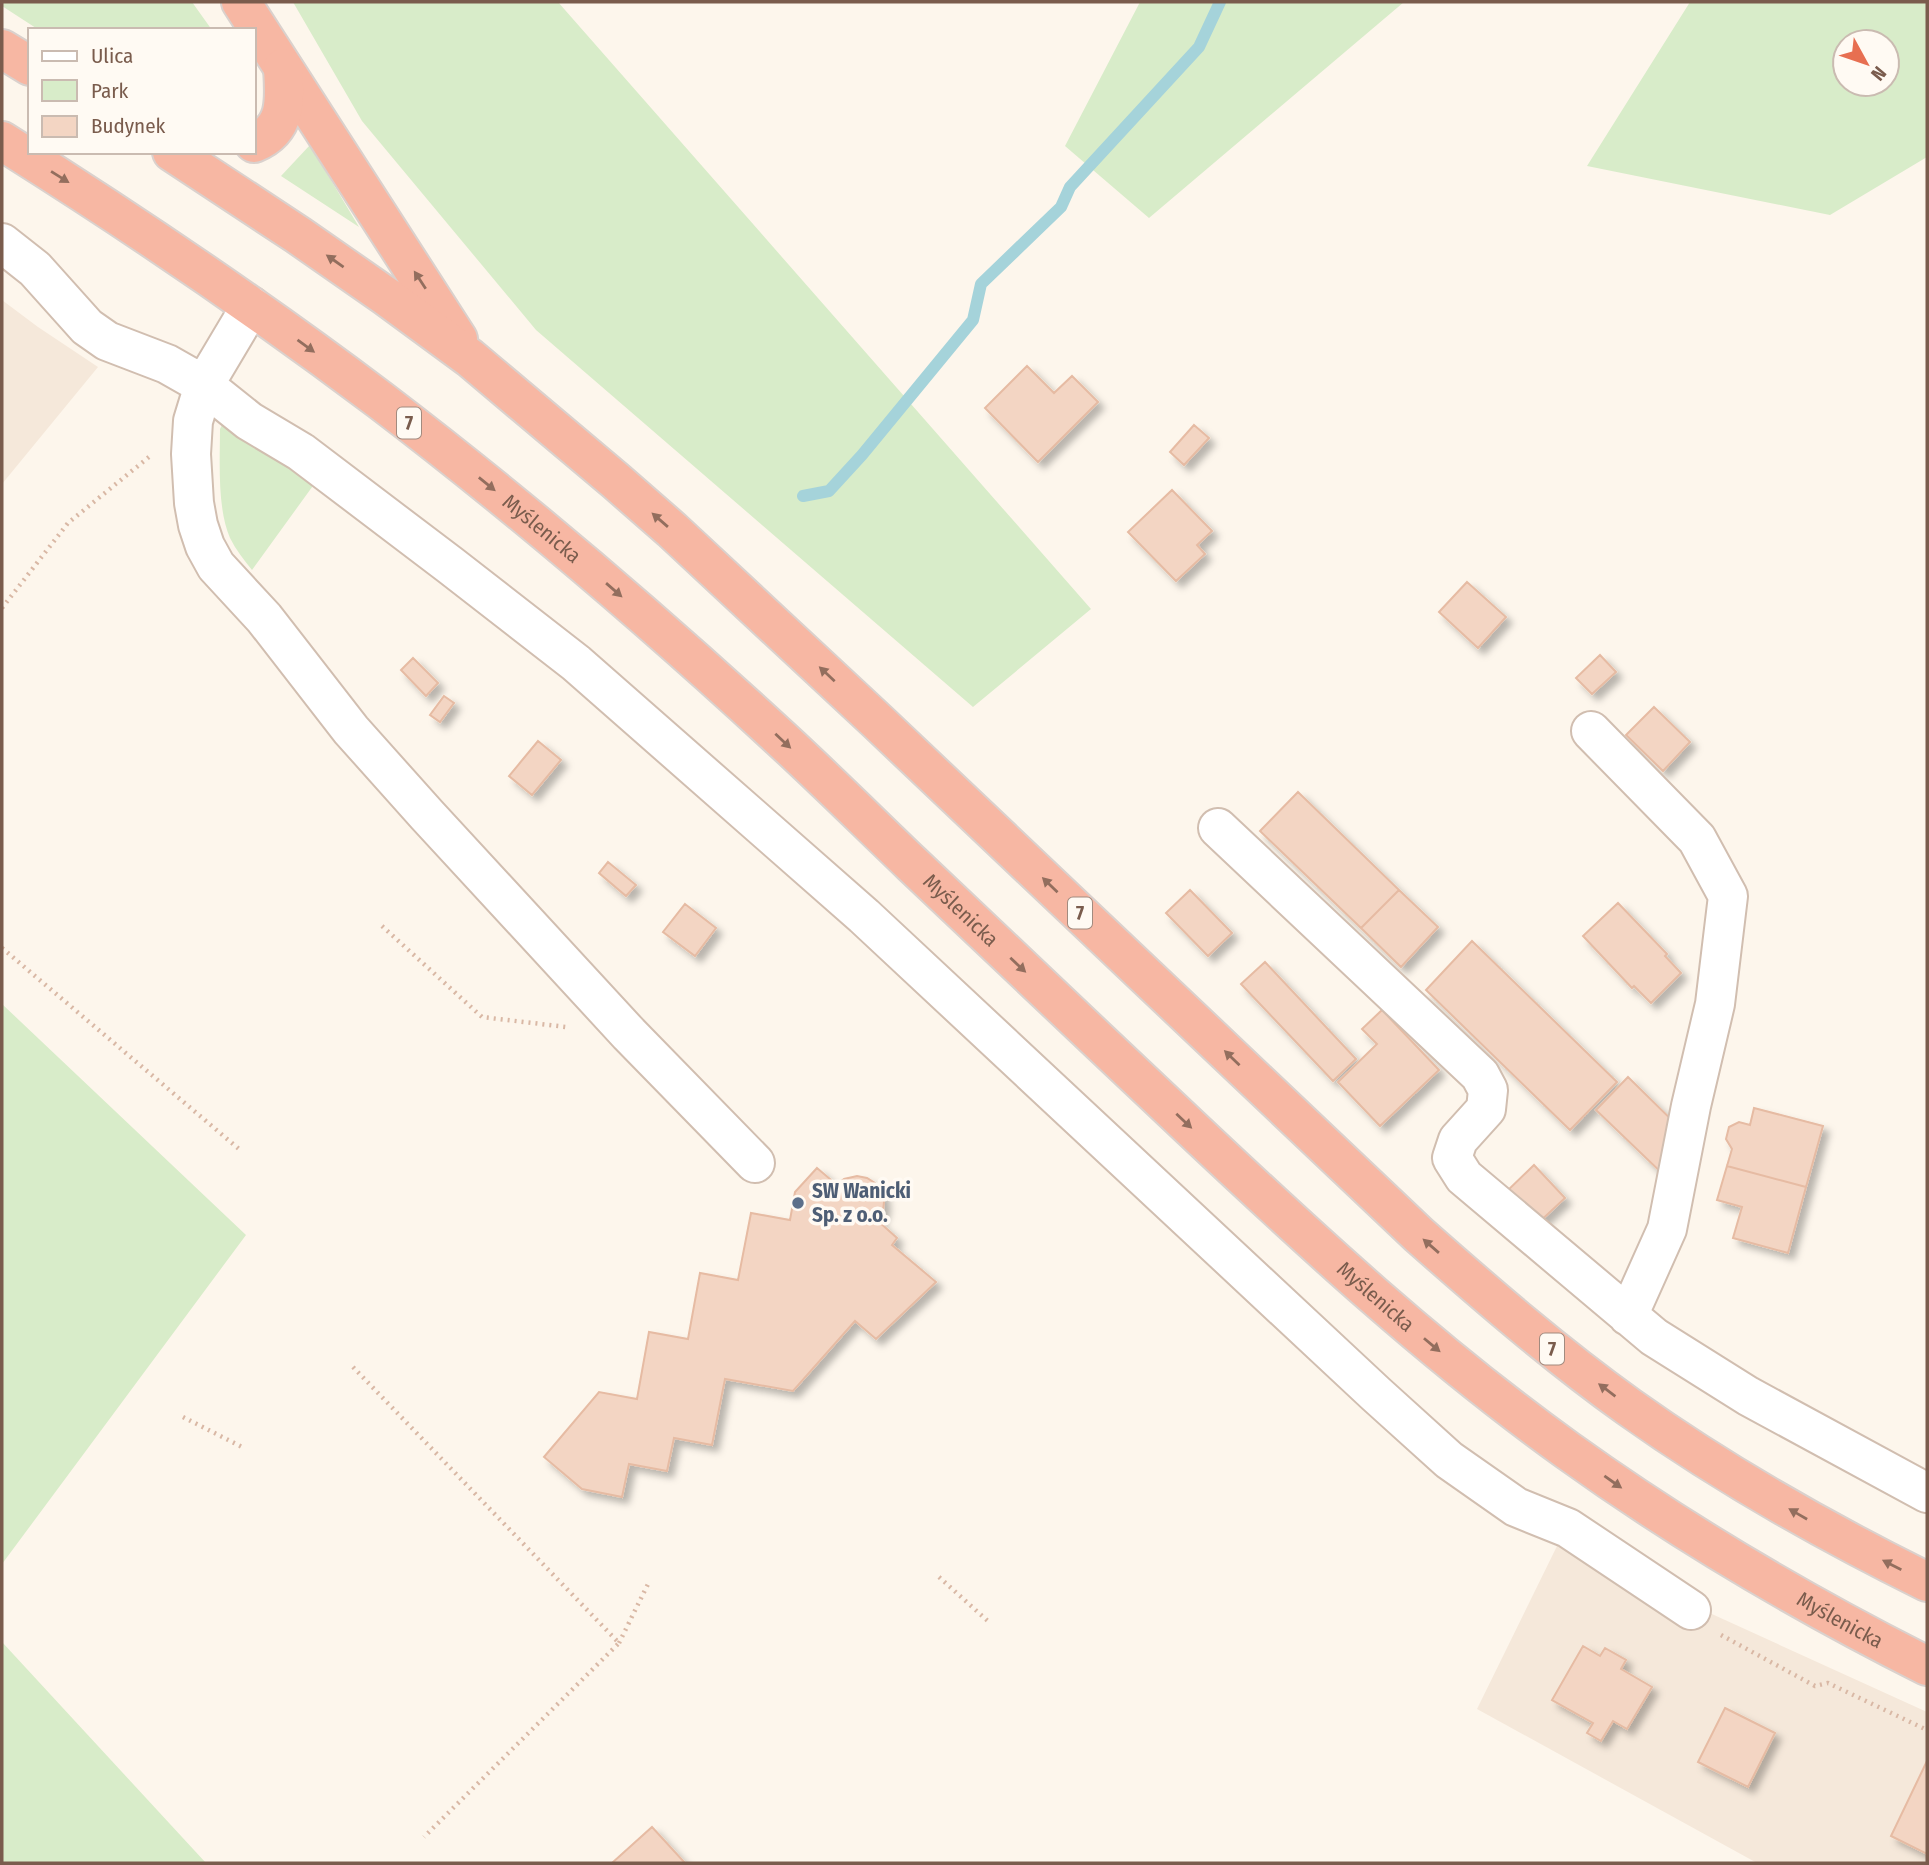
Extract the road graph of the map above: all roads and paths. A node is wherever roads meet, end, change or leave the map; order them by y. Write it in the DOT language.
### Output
graph roads {
  1 [pos="241,2"];
  2 [pos="2,49"];
  3 [pos="28,65"];
  4 [pos="283,68"];
  5 [pos="2,141"];
  6 [pos="256,142"];
  7 [pos="209,154"];
  8 [pos="180,157"];
  9 [pos="2,243"];
  10 [pos="251,306"];
  11 [pos="470,358"];
  12 [pos="204,385"];
  13 [pos="193,421"];
  14 [pos="2,608"];
  15 [pos="1591,731"];
  16 [pos="1218,828"];
  17 [pos="382,926"];
  18 [pos="2,948"];
  19 [pos="629,1034"];
  20 [pos="239,1149"];
  21 [pos="755,1163"];
  22 [pos="1629,1316"];
  23 [pos="353,1367"];
  24 [pos="183,1417"];
  25 [pos="244,1448"];
  26 [pos="1927,1493"];
  27 [pos="939,1577"];
  28 [pos="649,1582"];
  29 [pos="1927,1582"];
  30 [pos="1691,1610"];
  31 [pos="990,1623"];
  32 [pos="619,1643"];
  33 [pos="1927,1667"];
  34 [pos="1927,1730"];
  35 [pos="424,1837"];
  1 -- 4 [label="highway"];
  2 -- 3 [label="highway"];
  4 -- 6 [label="highway"];
  11 -- 4 [label="highway, one-way"];
  5 -- 10 [label="highway, Myślenicka / 7, one-way"];
  7 -- 8 [label="highway"];
  11 -- 8 [label="highway, 7, one-way"];
  9 -- 12 [label="street"];
  10 -- 12 [label="street"];
  10 -- 33 [label="highway, Myślenicka / 7, one-way"];
  29 -- 11 [label="highway, 7, one-way"];
  12 -- 13 [label="street"];
  12 -- 30 [label="street"];
  13 -- 14 [label="path"];
  13 -- 19 [label="street"];
  15 -- 22 [label="street"];
  16 -- 22 [label="street"];
  17 -- 19 [label="path"];
  18 -- 20 [label="path"];
  19 -- 21 [label="street"];
  22 -- 26 [label="street"];
  23 -- 32 [label="path"];
  24 -- 25 [label="path"];
  27 -- 31 [label="path"];
  28 -- 32 [label="path"];
  30 -- 34 [label="path"];
  32 -- 35 [label="path"];
}
